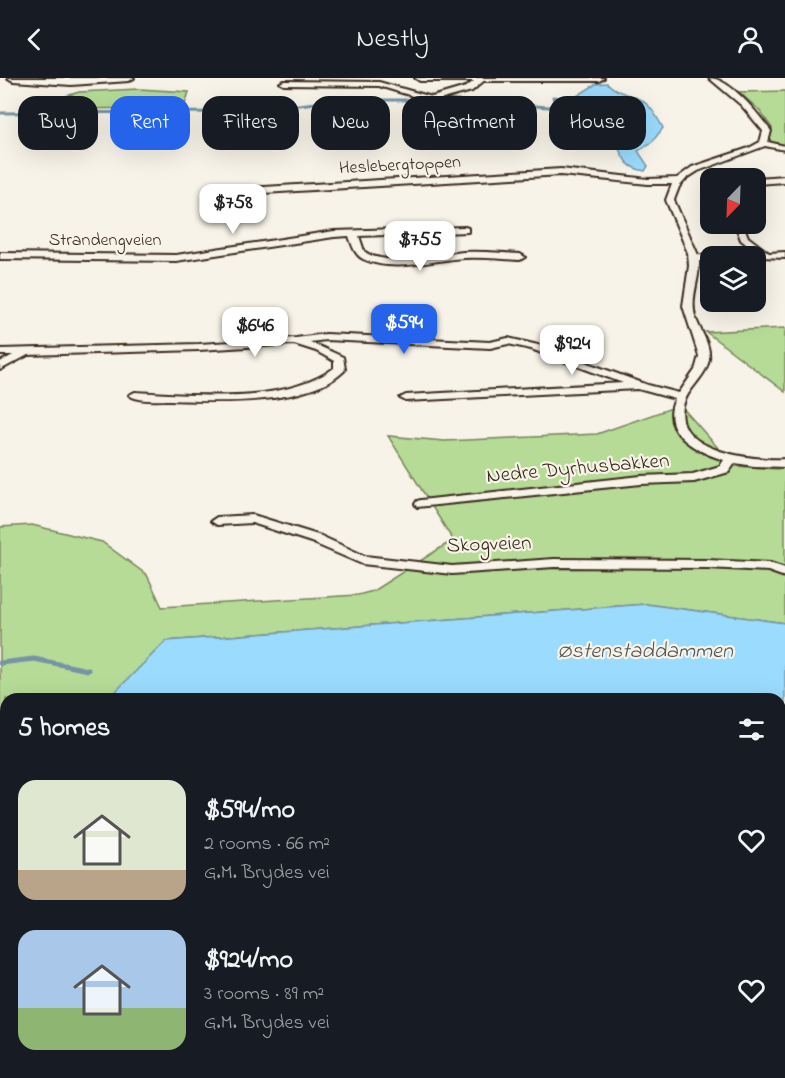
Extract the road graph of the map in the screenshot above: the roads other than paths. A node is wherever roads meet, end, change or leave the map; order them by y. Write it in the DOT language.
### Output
graph roads {
  1 [pos="13,78"];
  2 [pos="129,78"];
  3 [pos="420,78"];
  4 [pos="483,78"];
  5 [pos="599,78"];
  6 [pos="713,78"];
  7 [pos="66,80"];
  8 [pos="284,83"];
  9 [pos="421,96"];
  10 [pos="443,96"];
  11 [pos="764,143"];
  12 [pos="785,148"];
  13 [pos="785,179"];
  14 [pos="766,180"];
  15 [pos="678,181"];
  16 [pos="231,192"];
  17 [pos="465,230"];
  18 [pos="353,232"];
  19 [pos="743,234"];
  20 [pos="754,246"];
  21 [pos="766,255"];
  22 [pos="785,255"];
  23 [pos="0,256"];
  24 [pos="520,257"];
  25 [pos="694,258"];
  26 [pos="700,258"];
  27 [pos="295,341"];
  28 [pos="0,352"];
  29 [pos="25,352"];
  30 [pos="0,367"];
  31 [pos="644,387"];
  32 [pos="135,395"];
  33 [pos="681,397"];
  34 [pos="406,398"];
  35 [pos="731,459"];
  36 [pos="785,463"];
  37 [pos="421,504"];
  38 [pos="217,521"];
  39 [pos="785,573"];
  1 -- 7 [label="main road"];
  2 -- 7 [label="main road"];
  3 -- 4 [label="main road"];
  4 -- 5 [label="main road"];
  4 -- 10 [label="street"];
  6 -- 11 [label="street"];
  8 -- 9 [label="street"];
  11 -- 12 [label="street"];
  11 -- 15 [label="street"];
  13 -- 14 [label="street"];
  15 -- 16 [label="street, Heslebergtoppen"];
  15 -- 25 [label="street"];
  17 -- 18 [label="street, Strandengveien"];
  18 -- 23 [label="street, Strandengveien"];
  18 -- 24 [label="street"];
  19 -- 20 [label="street"];
  21 -- 22 [label="street"];
  25 -- 26 [label="street"];
  25 -- 33 [label="street"];
  27 -- 29 [label="street"];
  27 -- 31 [label="street"];
  27 -- 32 [label="street"];
  28 -- 29 [label="street"];
  29 -- 30 [label="street"];
  31 -- 33 [label="street"];
  31 -- 34 [label="street"];
  33 -- 35 [label="street"];
  35 -- 36 [label="street"];
  35 -- 37 [label="street, Nedre Dyrhusbakken"];
  38 -- 39 [label="street, Skogveien"];
}
